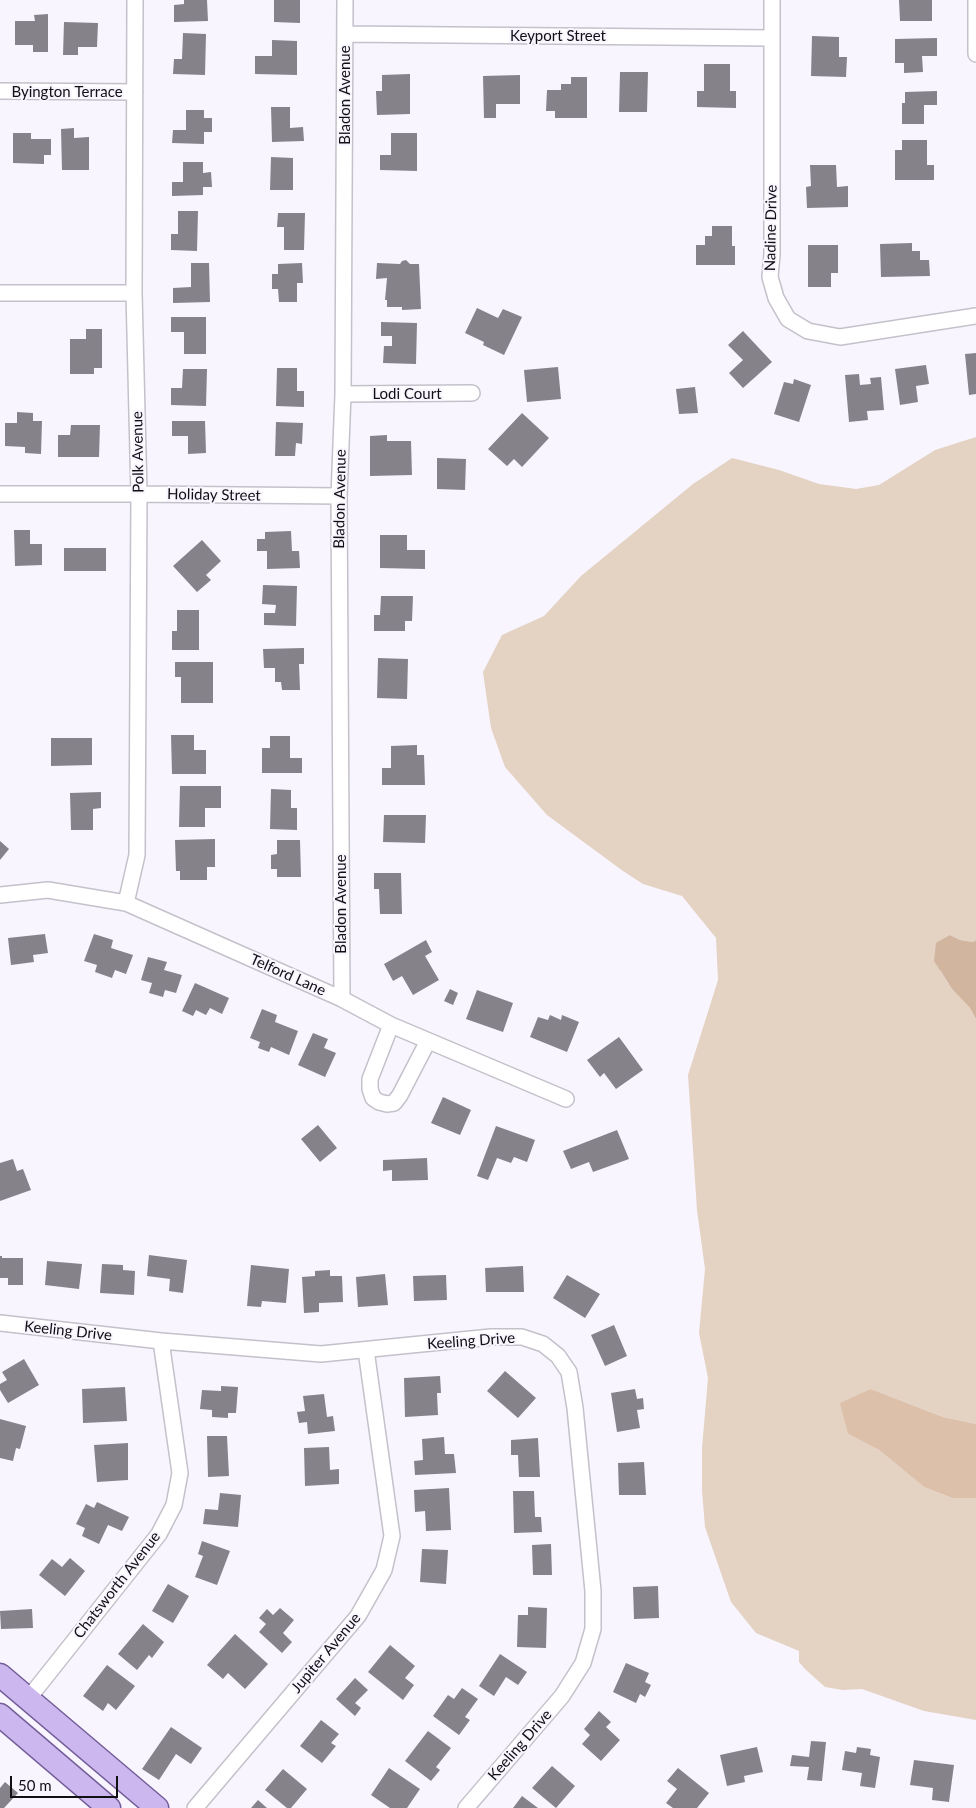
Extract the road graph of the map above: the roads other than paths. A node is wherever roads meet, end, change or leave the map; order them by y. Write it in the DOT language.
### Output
graph roads {
  1 [pos="135,0"];
  2 [pos="345,0"];
  3 [pos="772,0"];
  4 [pos="976,0"];
  5 [pos="345,34"];
  6 [pos="771,38"];
  7 [pos="976,54"];
  8 [pos="0,91"];
  9 [pos="135,92"];
  10 [pos="0,293"];
  11 [pos="134,293"];
  12 [pos="976,316"];
  13 [pos="472,393"];
  14 [pos="343,394"];
  15 [pos="0,494"];
  16 [pos="139,494"];
  17 [pos="339,496"];
  18 [pos="0,895"];
  19 [pos="126,903"];
  20 [pos="342,999"];
  21 [pos="391,1026"];
  22 [pos="428,1041"];
  23 [pos="566,1099"];
  24 [pos="0,1323"];
  25 [pos="161,1341"];
  26 [pos="366,1350"];
  27 [pos="0,1675"];
  28 [pos="28,1698"];
  29 [pos="0,1716"];
  30 [pos="109,1808"];
  31 [pos="157,1808"];
  32 [pos="194,1808"];
  33 [pos="466,1808"];
  1 -- 9 [label="street, Polk Avenue"];
  2 -- 5 [label="street, Bladon Avenue"];
  3 -- 6 [label="street, Nadine Drive"];
  4 -- 7 [label="street"];
  5 -- 6 [label="street, Keyport Street"];
  5 -- 14 [label="street, Bladon Avenue"];
  6 -- 12 [label="street, Nadine Drive"];
  8 -- 9 [label="street, Byington Terrace"];
  9 -- 11 [label="street, Polk Avenue"];
  10 -- 11 [label="street"];
  11 -- 16 [label="street, Polk Avenue"];
  13 -- 14 [label="street, Lodi Court"];
  14 -- 17 [label="street, Bladon Avenue"];
  15 -- 16 [label="street, Holiday Street"];
  16 -- 17 [label="street, Holiday Street"];
  16 -- 19 [label="street, Polk Avenue"];
  17 -- 20 [label="street, Bladon Avenue"];
  18 -- 19 [label="street, Telford Lane"];
  19 -- 20 [label="street, Telford Lane"];
  20 -- 21 [label="street, Telford Lane"];
  21 -- 22 [label="street, Telford Lane"];
  21 -- 22 [label="street"];
  22 -- 23 [label="street, Telford Lane"];
  24 -- 25 [label="street, Keeling Drive"];
  25 -- 26 [label="street, Keeling Drive"];
  25 -- 28 [label="street, Chatsworth Avenue"];
  26 -- 32 [label="street, Jupiter Avenue"];
  26 -- 33 [label="street, Keeling Drive"];
  27 -- 28 [label="main road"];
  28 -- 31 [label="main road"];
  29 -- 30 [label="main road"];
}
